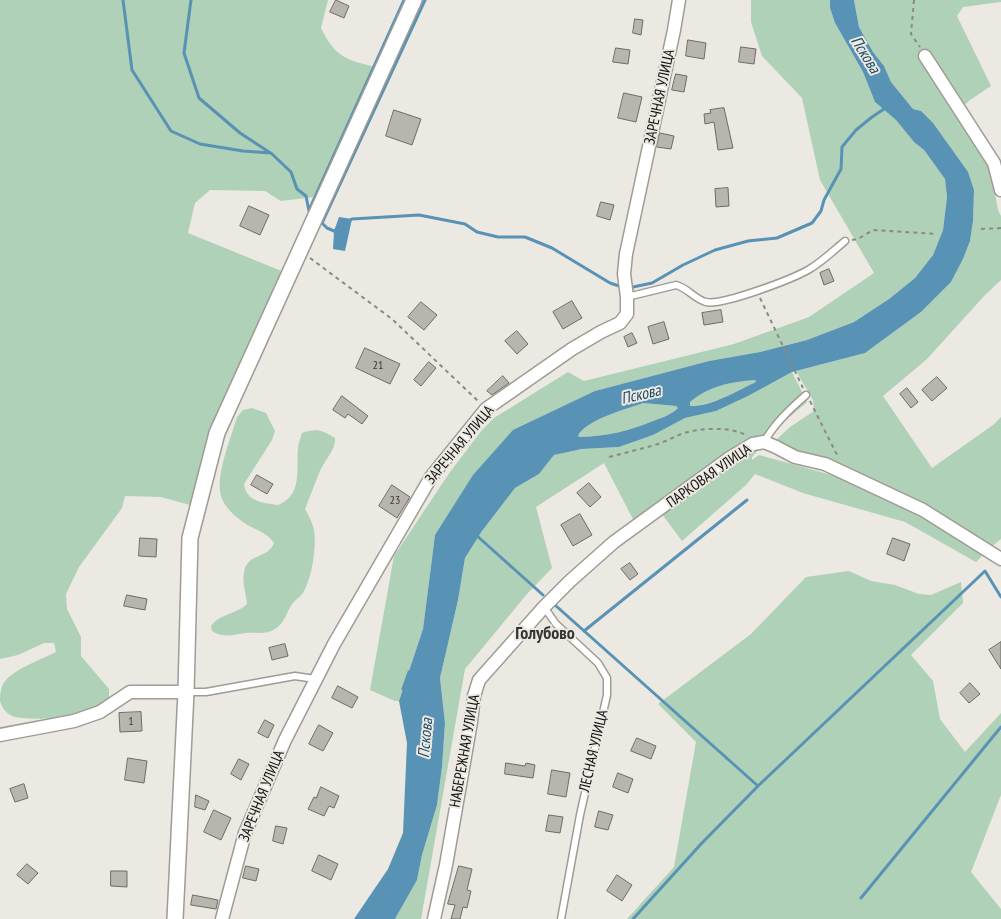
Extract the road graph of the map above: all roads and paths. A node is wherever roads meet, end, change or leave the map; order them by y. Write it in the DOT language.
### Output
graph roads {
  1 [pos="414,0"];
  2 [pos="679,0"];
  3 [pos="914,0"];
  4 [pos="925,56"];
  5 [pos="1001,190"];
  6 [pos="1001,228"];
  7 [pos="981,229"];
  8 [pos="936,234"];
  9 [pos="845,241"];
  10 [pos="301,251"];
  11 [pos="756,291"];
  12 [pos="627,297"];
  13 [pos="806,395"];
  14 [pos="486,409"];
  15 [pos="764,442"];
  16 [pos="609,457"];
  17 [pos="846,472"];
  18 [pos="1001,559"];
  19 [pos="544,607"];
  20 [pos="315,679"];
  21 [pos="186,692"];
  22 [pos="0,735"];
  23 [pos="175,919"];
  24 [pos="222,919"];
  25 [pos="434,919"];
  26 [pos="562,919"];
  1 -- 10 [label="street"];
  2 -- 12 [label="street, ЗАРЕЧНАЯ УЛИЦА"];
  3 -- 4 [label="path"];
  4 -- 5 [label="street"];
  6 -- 7 [label="path"];
  8 -- 9 [label="path"];
  9 -- 11 [label="lane"];
  10 -- 14 [label="path"];
  10 -- 21 [label="street"];
  11 -- 12 [label="lane"];
  11 -- 13 [label="path"];
  12 -- 14 [label="street, ЗАРЕЧНАЯ УЛИЦА"];
  13 -- 15 [label="lane"];
  13 -- 17 [label="path"];
  14 -- 20 [label="street, ЗАРЕЧНАЯ УЛИЦА"];
  15 -- 16 [label="path"];
  15 -- 17 [label="street, ПАРКОВАЯ УЛИЦА"];
  15 -- 19 [label="street, ПАРКОВАЯ УЛИЦА"];
  17 -- 18 [label="street, ПАРКОВАЯ УЛИЦА"];
  19 -- 25 [label="street, НАБЕРЕЖНАЯ УЛИЦА"];
  19 -- 26 [label="lane, ЛЕСНАЯ УЛИЦА"];
  20 -- 21 [label="lane"];
  20 -- 24 [label="street, ЗАРЕЧНАЯ УЛИЦА"];
  21 -- 22 [label="street"];
  21 -- 23 [label="street"];
}
